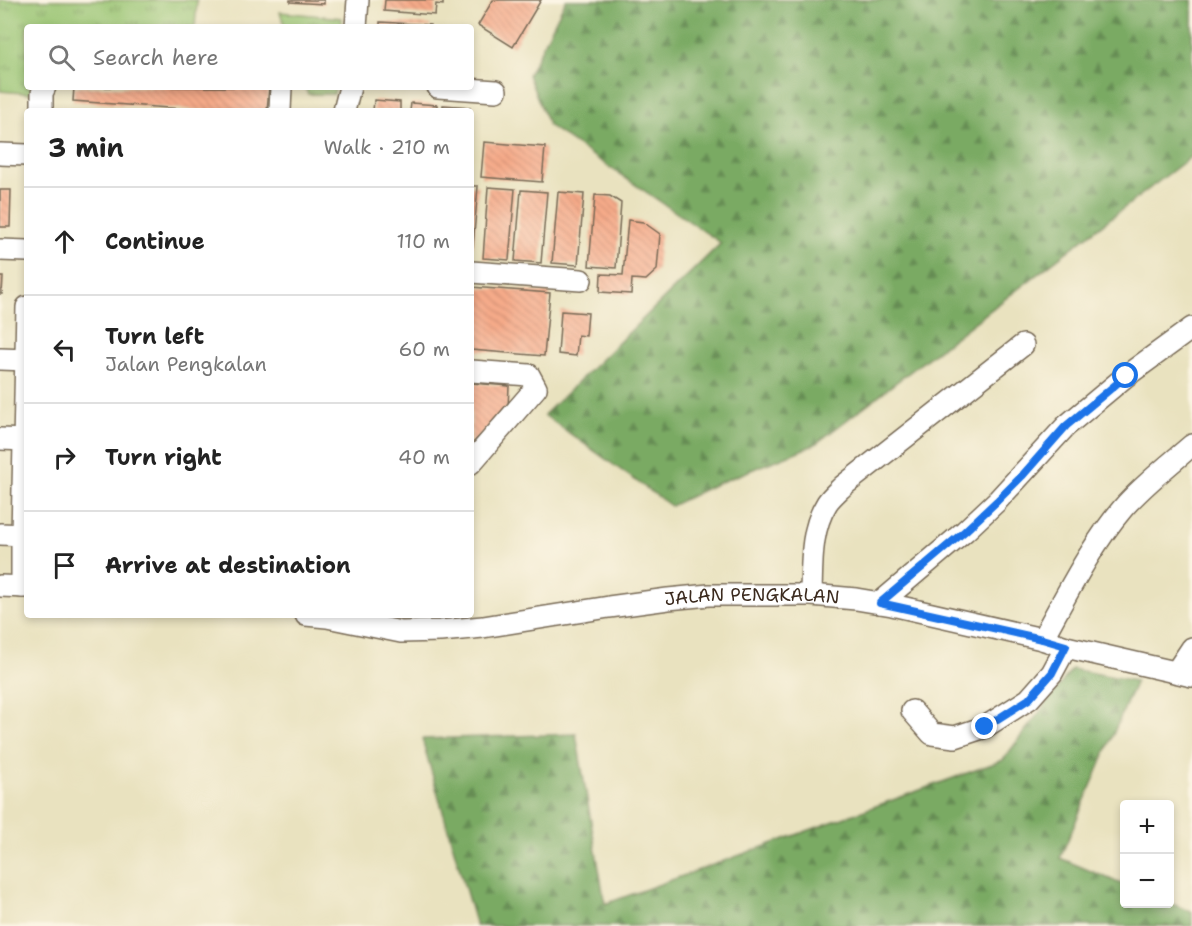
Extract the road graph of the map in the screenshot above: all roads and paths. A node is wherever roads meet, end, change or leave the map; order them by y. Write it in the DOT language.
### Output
graph roads {
  1 [pos="358,0"];
  2 [pos="356,24"];
  3 [pos="474,89"];
  4 [pos="44,90"];
  5 [pos="282,90"];
  6 [pos="349,90"];
  7 [pos="496,91"];
  8 [pos="42,108"];
  9 [pos="280,108"];
  10 [pos="345,108"];
  11 [pos="0,154"];
  12 [pos="24,155"];
  13 [pos="0,250"];
  14 [pos="24,251"];
  15 [pos="474,272"];
  16 [pos="581,280"];
  17 [pos="1192,328"];
  18 [pos="1023,345"];
  19 [pos="0,359"];
  20 [pos="24,360"];
  21 [pos="474,370"];
  22 [pos="0,439"];
  23 [pos="24,440"];
  24 [pos="1192,445"];
  25 [pos="474,460"];
  26 [pos="0,534"];
  27 [pos="24,534"];
  28 [pos="0,586"];
  29 [pos="24,587"];
  30 [pos="811,595"];
  31 [pos="880,603"];
  32 [pos="332,618"];
  33 [pos="1042,639"];
  34 [pos="1066,646"];
  35 [pos="1192,648"];
  36 [pos="1184,674"];
  37 [pos="912,711"];
  1 -- 2 [label="street"];
  3 -- 7 [label="street"];
  4 -- 8 [label="street"];
  5 -- 9 [label="street"];
  6 -- 10 [label="street"];
  11 -- 12 [label="street"];
  13 -- 14 [label="street"];
  15 -- 16 [label="street"];
  17 -- 31 [label="street"];
  18 -- 30 [label="street"];
  19 -- 20 [label="street"];
  21 -- 25 [label="street"];
  22 -- 23 [label="street"];
  24 -- 33 [label="street"];
  26 -- 27 [label="street"];
  27 -- 29 [label="street"];
  28 -- 29 [label="street"];
  30 -- 31 [label="street, JALAN PENGKALAN"];
  30 -- 32 [label="street, JALAN PENGKALAN"];
  31 -- 33 [label="street, JALAN PENGKALAN"];
  33 -- 34 [label="street, JALAN PENGKALAN"];
  34 -- 36 [label="street, JALAN PENGKALAN"];
  34 -- 37 [label="street"];
  35 -- 36 [label="street"];
}
